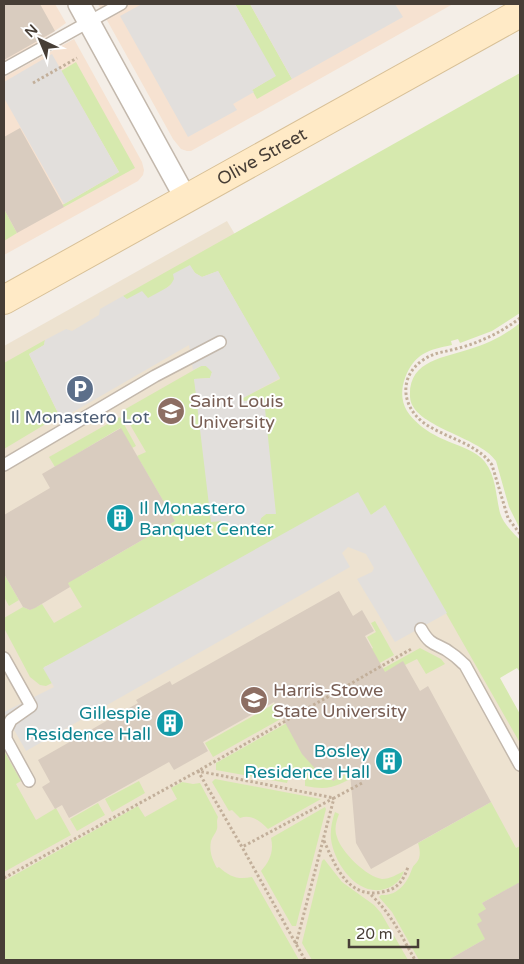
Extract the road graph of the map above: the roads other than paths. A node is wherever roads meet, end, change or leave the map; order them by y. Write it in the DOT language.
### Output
graph roads {
  1 [pos="121,4"];
  2 [pos="84,13"];
  3 [pos="520,13"];
  4 [pos="4,69"];
  5 [pos="186,199"];
  6 [pos="4,300"];
  7 [pos="220,342"];
  8 [pos="4,465"];
  9 [pos="423,634"];
  10 [pos="4,658"];
  11 [pos="520,765"];
  12 [pos="30,781"];
  1 -- 2 [label="lane"];
  2 -- 4 [label="lane"];
  2 -- 5 [label="street"];
  3 -- 5 [label="main road, Olive Street"];
  5 -- 6 [label="main road, Olive Street"];
  7 -- 8 [label="lane"];
  9 -- 11 [label="lane"];
  10 -- 12 [label="lane"];
}
